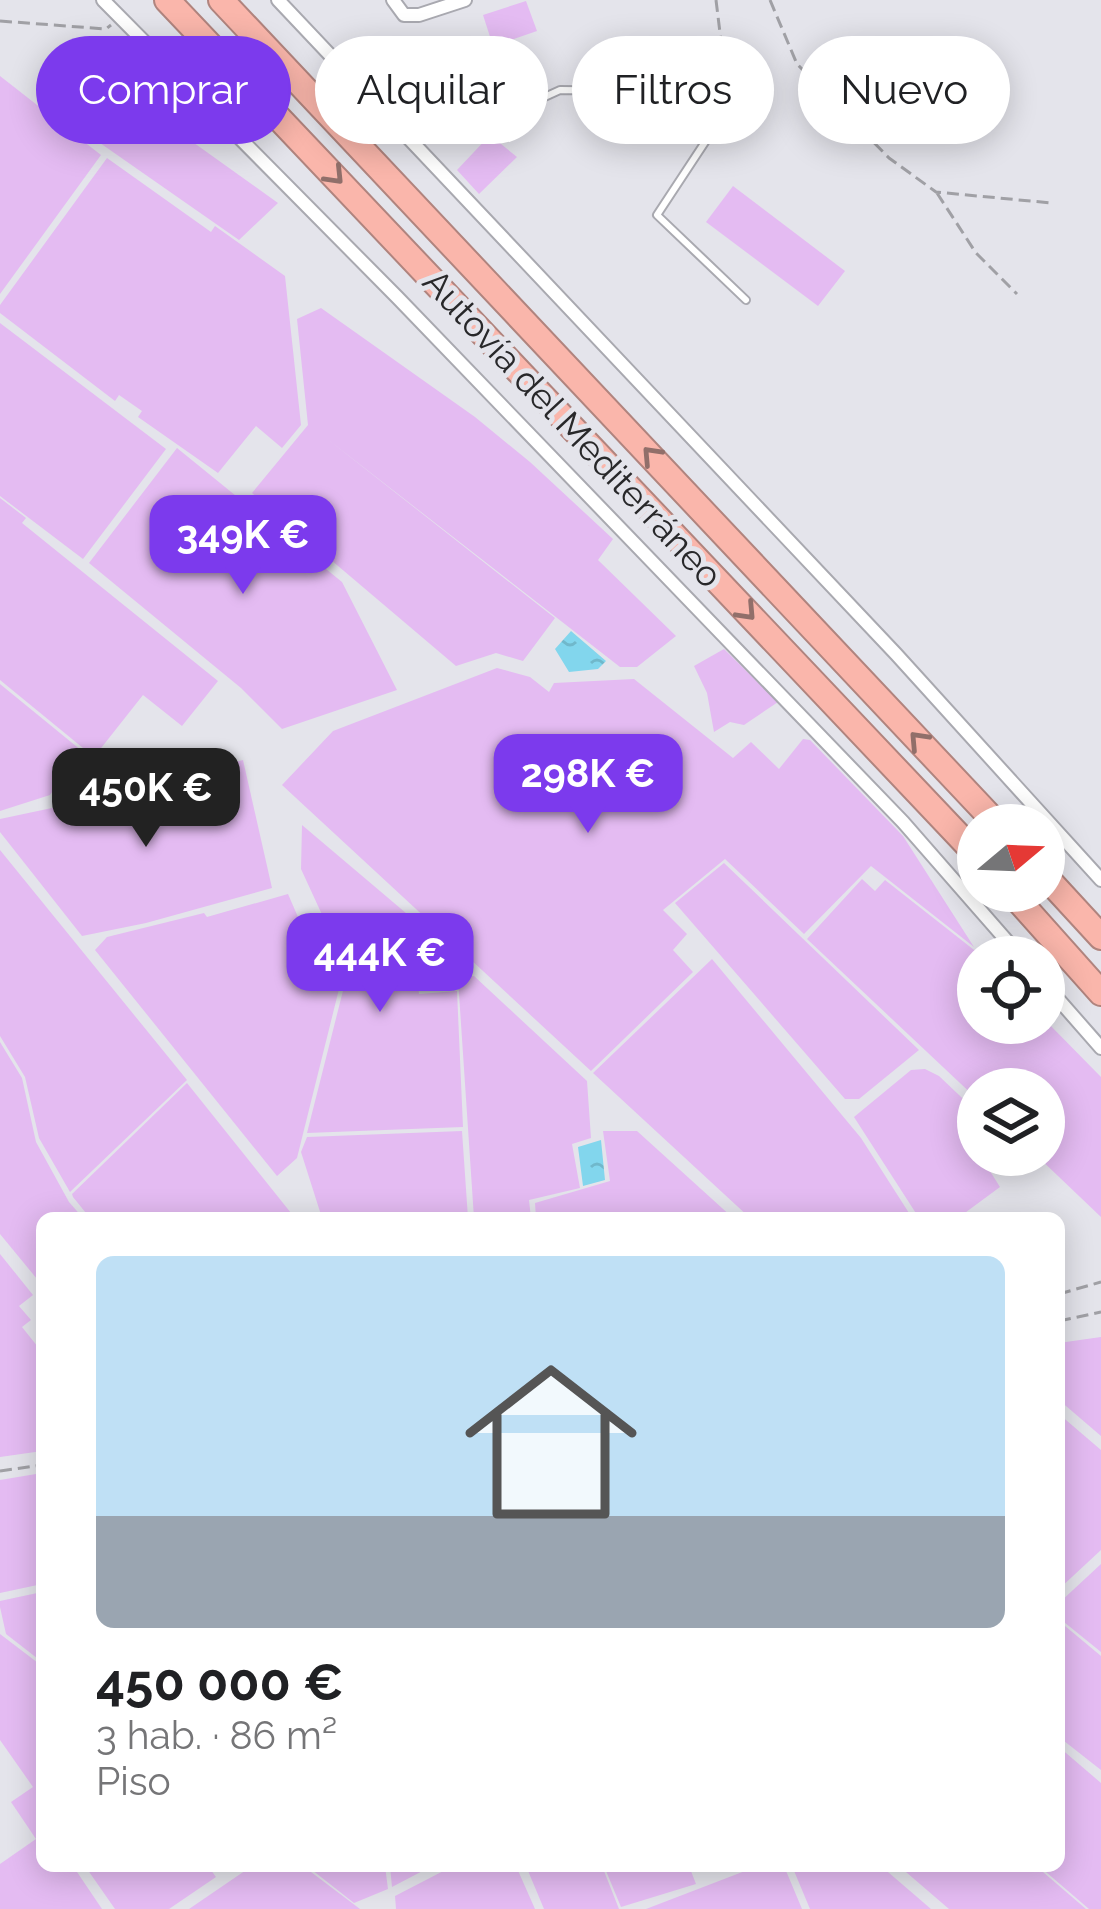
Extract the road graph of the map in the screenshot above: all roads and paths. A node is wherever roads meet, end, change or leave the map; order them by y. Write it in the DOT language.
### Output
graph roads {
  1 [pos="103,0"];
  2 [pos="167,0"];
  3 [pos="221,0"];
  4 [pos="232,0"];
  5 [pos="278,0"];
  6 [pos="393,0"];
  7 [pos="465,0"];
  8 [pos="716,0"];
  9 [pos="770,0"];
  10 [pos="120,17"];
  11 [pos="0,21"];
  12 [pos="256,36"];
  13 [pos="260,36"];
  14 [pos="721,36"];
  15 [pos="291,73"];
  16 [pos="704,144"];
  17 [pos="936,192"];
  18 [pos="1051,203"];
  19 [pos="1017,294"];
  20 [pos="746,300"];
  21 [pos="978,804"];
  22 [pos="957,834"];
  23 [pos="1101,880"];
  24 [pos="1065,898"];
  25 [pos="1029,912"];
  26 [pos="1003,936"];
  27 [pos="1101,937"];
  28 [pos="1101,992"];
  29 [pos="1065,1007"];
  30 [pos="1101,1048"];
  31 [pos="1101,1282"];
  32 [pos="1065,1292"];
  33 [pos="1101,1312"];
  34 [pos="1065,1320"];
  35 [pos="36,1466"];
  36 [pos="0,1471"];
  1 -- 10 [label="street"];
  2 -- 22 [label="highway, Autovía del Mediterráneo, one-way"];
  3 -- 12 [label="highway, Autovía del Mediterráneo"];
  4 -- 13 [label="highway"];
  5 -- 23 [label="street"];
  6 -- 7 [label="street"];
  8 -- 14 [label="path"];
  9 -- 17 [label="path"];
  10 -- 11 [label="path"];
  10 -- 26 [label="street"];
  21 -- 15 [label="highway, Autovía del Mediterráneo, one-way"];
  16 -- 20 [label="lane"];
  17 -- 18 [label="path"];
  17 -- 19 [label="path"];
  24 -- 27 [label="highway"];
  25 -- 28 [label="highway"];
  29 -- 30 [label="street"];
  31 -- 32 [label="path"];
  33 -- 34 [label="path"];
  35 -- 36 [label="path"];
}
